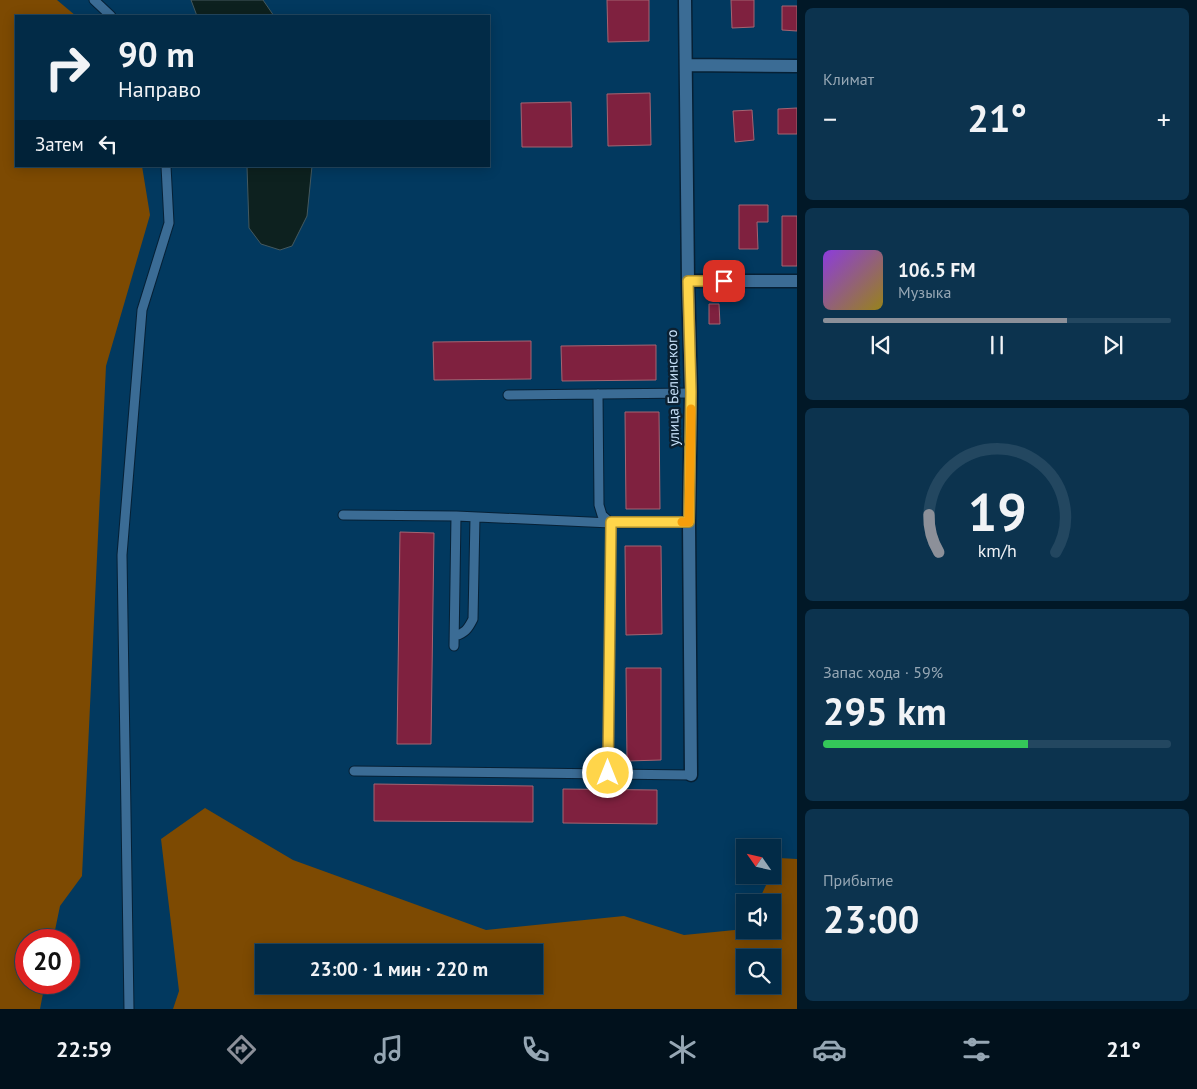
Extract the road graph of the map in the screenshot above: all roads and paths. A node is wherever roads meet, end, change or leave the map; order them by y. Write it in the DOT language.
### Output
graph roads {
  1 [pos="94,0"];
  2 [pos="685,0"];
  3 [pos="111,15"];
  4 [pos="686,65"];
  5 [pos="797,66"];
  6 [pos="166,167"];
  7 [pos="688,281"];
  8 [pos="797,281"];
  9 [pos="691,392"];
  10 [pos="598,394"];
  11 [pos="508,395"];
  12 [pos="343,515"];
  13 [pos="456,516"];
  14 [pos="475,517"];
  15 [pos="611,522"];
  16 [pos="689,522"];
  17 [pos="354,771"];
  18 [pos="608,773"];
  19 [pos="692,775"];
  20 [pos="129,1009"];
  1 -- 3 [label="lane"];
  2 -- 4 [label="street, улица Белинского"];
  4 -- 5 [label="street"];
  4 -- 7 [label="street, улица Белинского"];
  6 -- 20 [label="lane"];
  7 -- 8 [label="street"];
  7 -- 9 [label="street, улица Белинского"];
  9 -- 10 [label="lane"];
  9 -- 16 [label="street, улица Белинского"];
  10 -- 11 [label="lane"];
  10 -- 15 [label="lane"];
  12 -- 13 [label="lane"];
  13 -- 14 [label="lane"];
  13 -- 14 [label="lane"];
  14 -- 15 [label="lane"];
  15 -- 16 [label="lane"];
  15 -- 18 [label="lane"];
  16 -- 19 [label="street, улица Белинского"];
  17 -- 18 [label="lane"];
  18 -- 19 [label="lane"];
}
